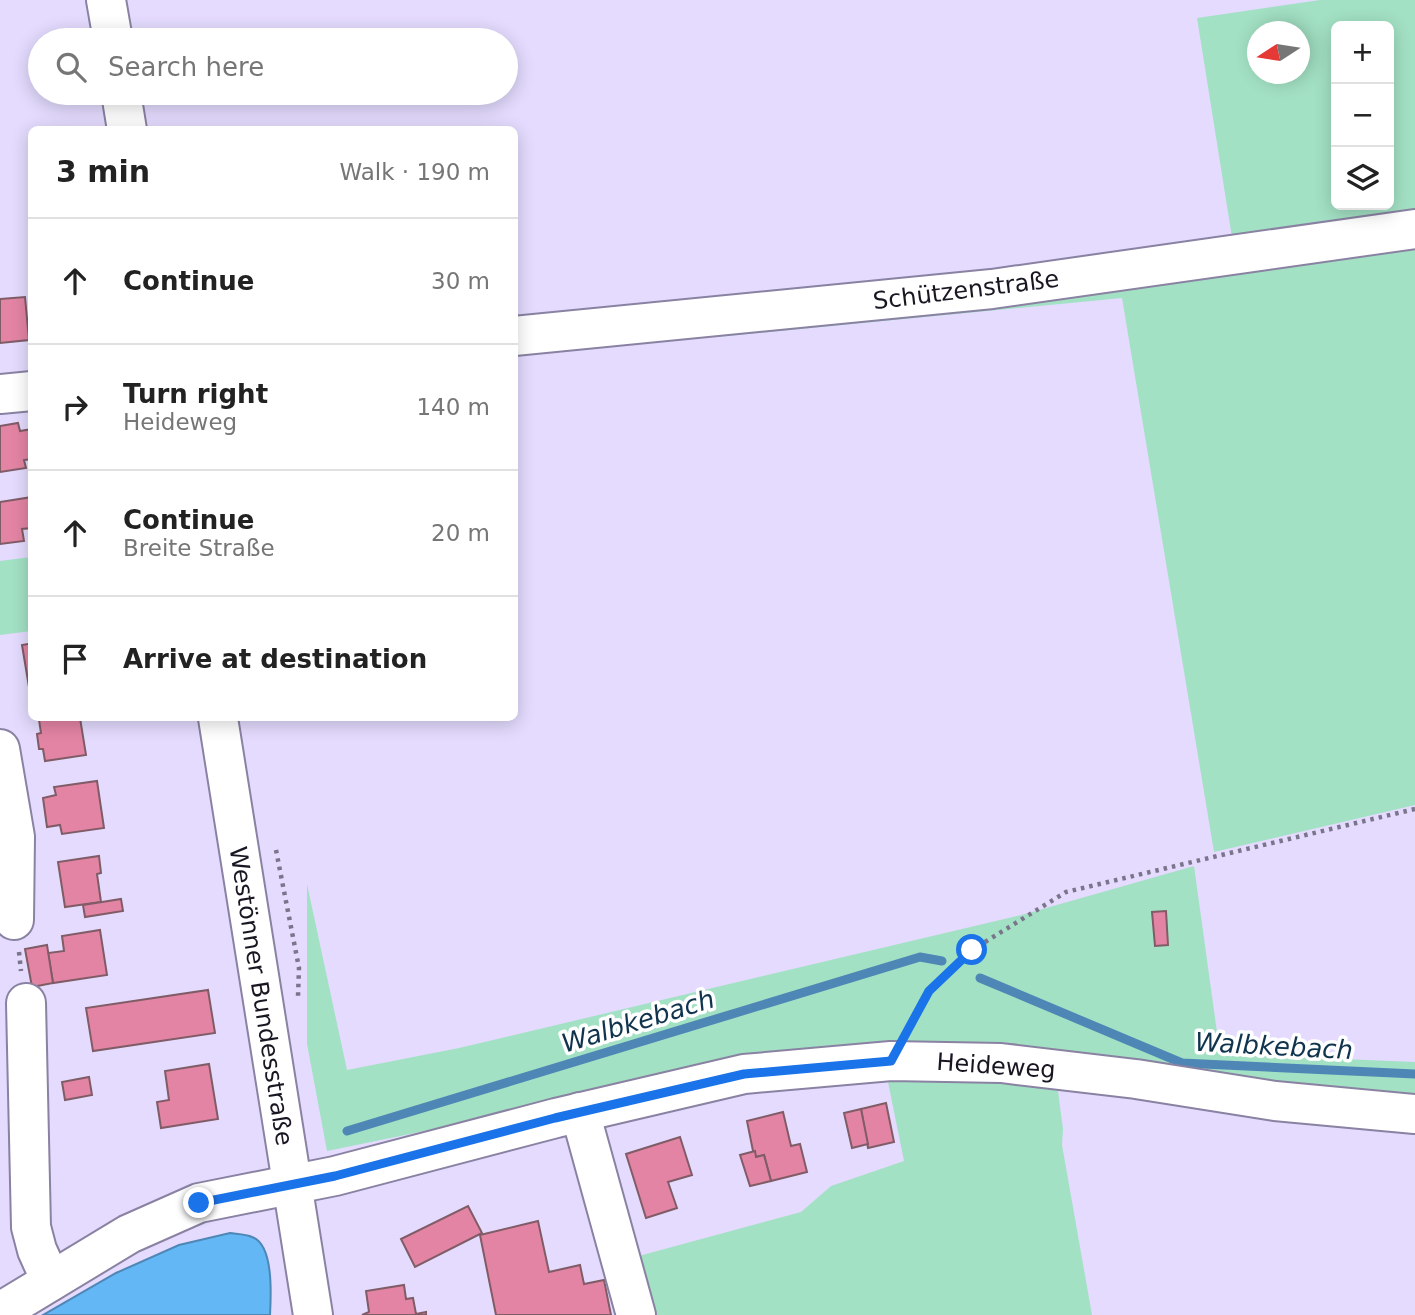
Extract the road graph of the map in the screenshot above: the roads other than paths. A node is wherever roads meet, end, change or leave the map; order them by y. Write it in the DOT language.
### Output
graph roads {
  1 [pos="106,0"];
  2 [pos="111,28"];
  3 [pos="123,105"];
  4 [pos="126,126"];
  5 [pos="1415,229"];
  6 [pos="518,336"];
  7 [pos="28,391"];
  8 [pos="0,394"];
  9 [pos="218,721"];
  10 [pos="0,749"];
  11 [pos="7,875"];
  12 [pos="14,920"];
  13 [pos="26,1003"];
  14 [pos="580,1112"];
  15 [pos="1415,1114"];
  16 [pos="292,1184"];
  17 [pos="15,1190"];
  18 [pos="51,1281"];
  19 [pos="0,1312"];
  20 [pos="313,1315"];
  21 [pos="636,1315"];
  1 -- 2 [label="street"];
  3 -- 4 [label="street"];
  5 -- 6 [label="street, Schützenstraße"];
  7 -- 8 [label="street"];
  9 -- 16 [label="street, Westönner Bundesstraße"];
  10 -- 11 [label="street"];
  11 -- 12 [label="street"];
  13 -- 17 [label="street"];
  14 -- 15 [label="street, Heideweg"];
  14 -- 16 [label="street, Heideweg"];
  14 -- 21 [label="street"];
  16 -- 18 [label="street, Heideweg"];
  16 -- 20 [label="street, Westönner Bundesstraße"];
  17 -- 18 [label="street"];
  18 -- 19 [label="street, Heideweg"];
}
